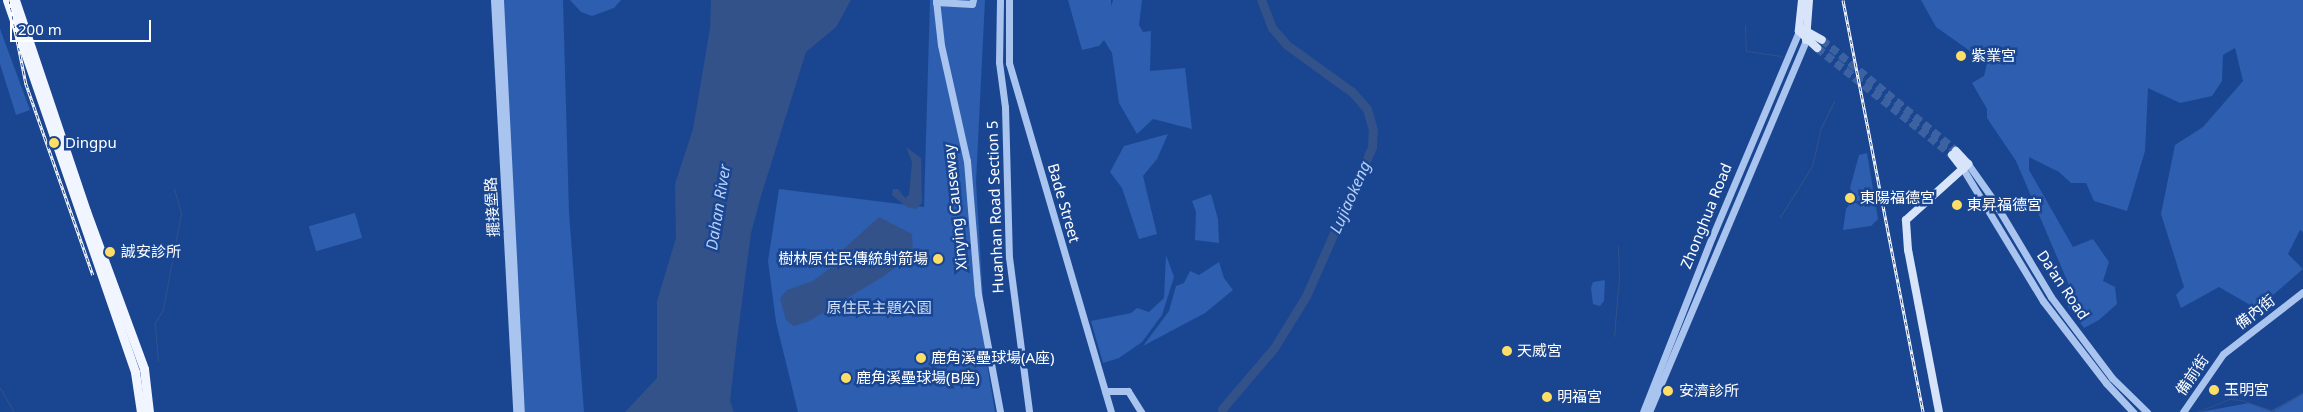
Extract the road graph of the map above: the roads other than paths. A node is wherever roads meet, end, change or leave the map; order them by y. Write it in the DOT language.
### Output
graph roads {
  1 [pos="8,0"];
  2 [pos="15,0"];
  3 [pos="494,0"];
  4 [pos="500,0"];
  5 [pos="973,0"];
  6 [pos="1000,0"];
  7 [pos="1009,0"];
  8 [pos="1802,0"];
  9 [pos="1809,0"];
  10 [pos="936,1"];
  11 [pos="1799,31"];
  12 [pos="1809,31"];
  13 [pos="1806,40"];
  14 [pos="1954,153"];
  15 [pos="1966,167"];
  16 [pos="2303,292"];
  17 [pos="2223,354"];
  18 [pos="1105,391"];
  19 [pos="141,412"];
  20 [pos="149,412"];
  21 [pos="516,412"];
  22 [pos="521,412"];
  23 [pos="1000,412"];
  24 [pos="1030,412"];
  25 [pos="1111,412"];
  26 [pos="1142,412"];
  27 [pos="1643,412"];
  28 [pos="1649,412"];
  29 [pos="1939,412"];
  30 [pos="2133,412"];
  31 [pos="2147,412"];
  32 [pos="2183,412"];
  1 -- 19 [label="main road"];
  2 -- 20 [label="main road"];
  3 -- 21 [label="street, 擺接堡路"];
  4 -- 22 [label="street, 擺接堡路"];
  5 -- 10 [label="street"];
  6 -- 24 [label="street, Huanhan Road Section 5"];
  7 -- 18 [label="street, Bade Street"];
  8 -- 11 [label="main road"];
  9 -- 12 [label="main road"];
  10 -- 23 [label="street, Xinying Causeway"];
  11 -- 12 [label="main road"];
  11 -- 13 [label="main road"];
  11 -- 27 [label="street, Zhonghua Road"];
  12 -- 13 [label="main road"];
  12 -- 13 [label="main road"];
  13 -- 28 [label="street, Zhonghua Road"];
  14 -- 15 [label="main road"];
  15 -- 29 [label="main road"];
  15 -- 30 [label="street, Da'an Road"];
  15 -- 31 [label="street, Da'an Road"];
  16 -- 17 [label="street, 備內街"];
  17 -- 32 [label="street, 備前街"];
  18 -- 25 [label="street, Bade Street"];
  18 -- 26 [label="street"];
}
